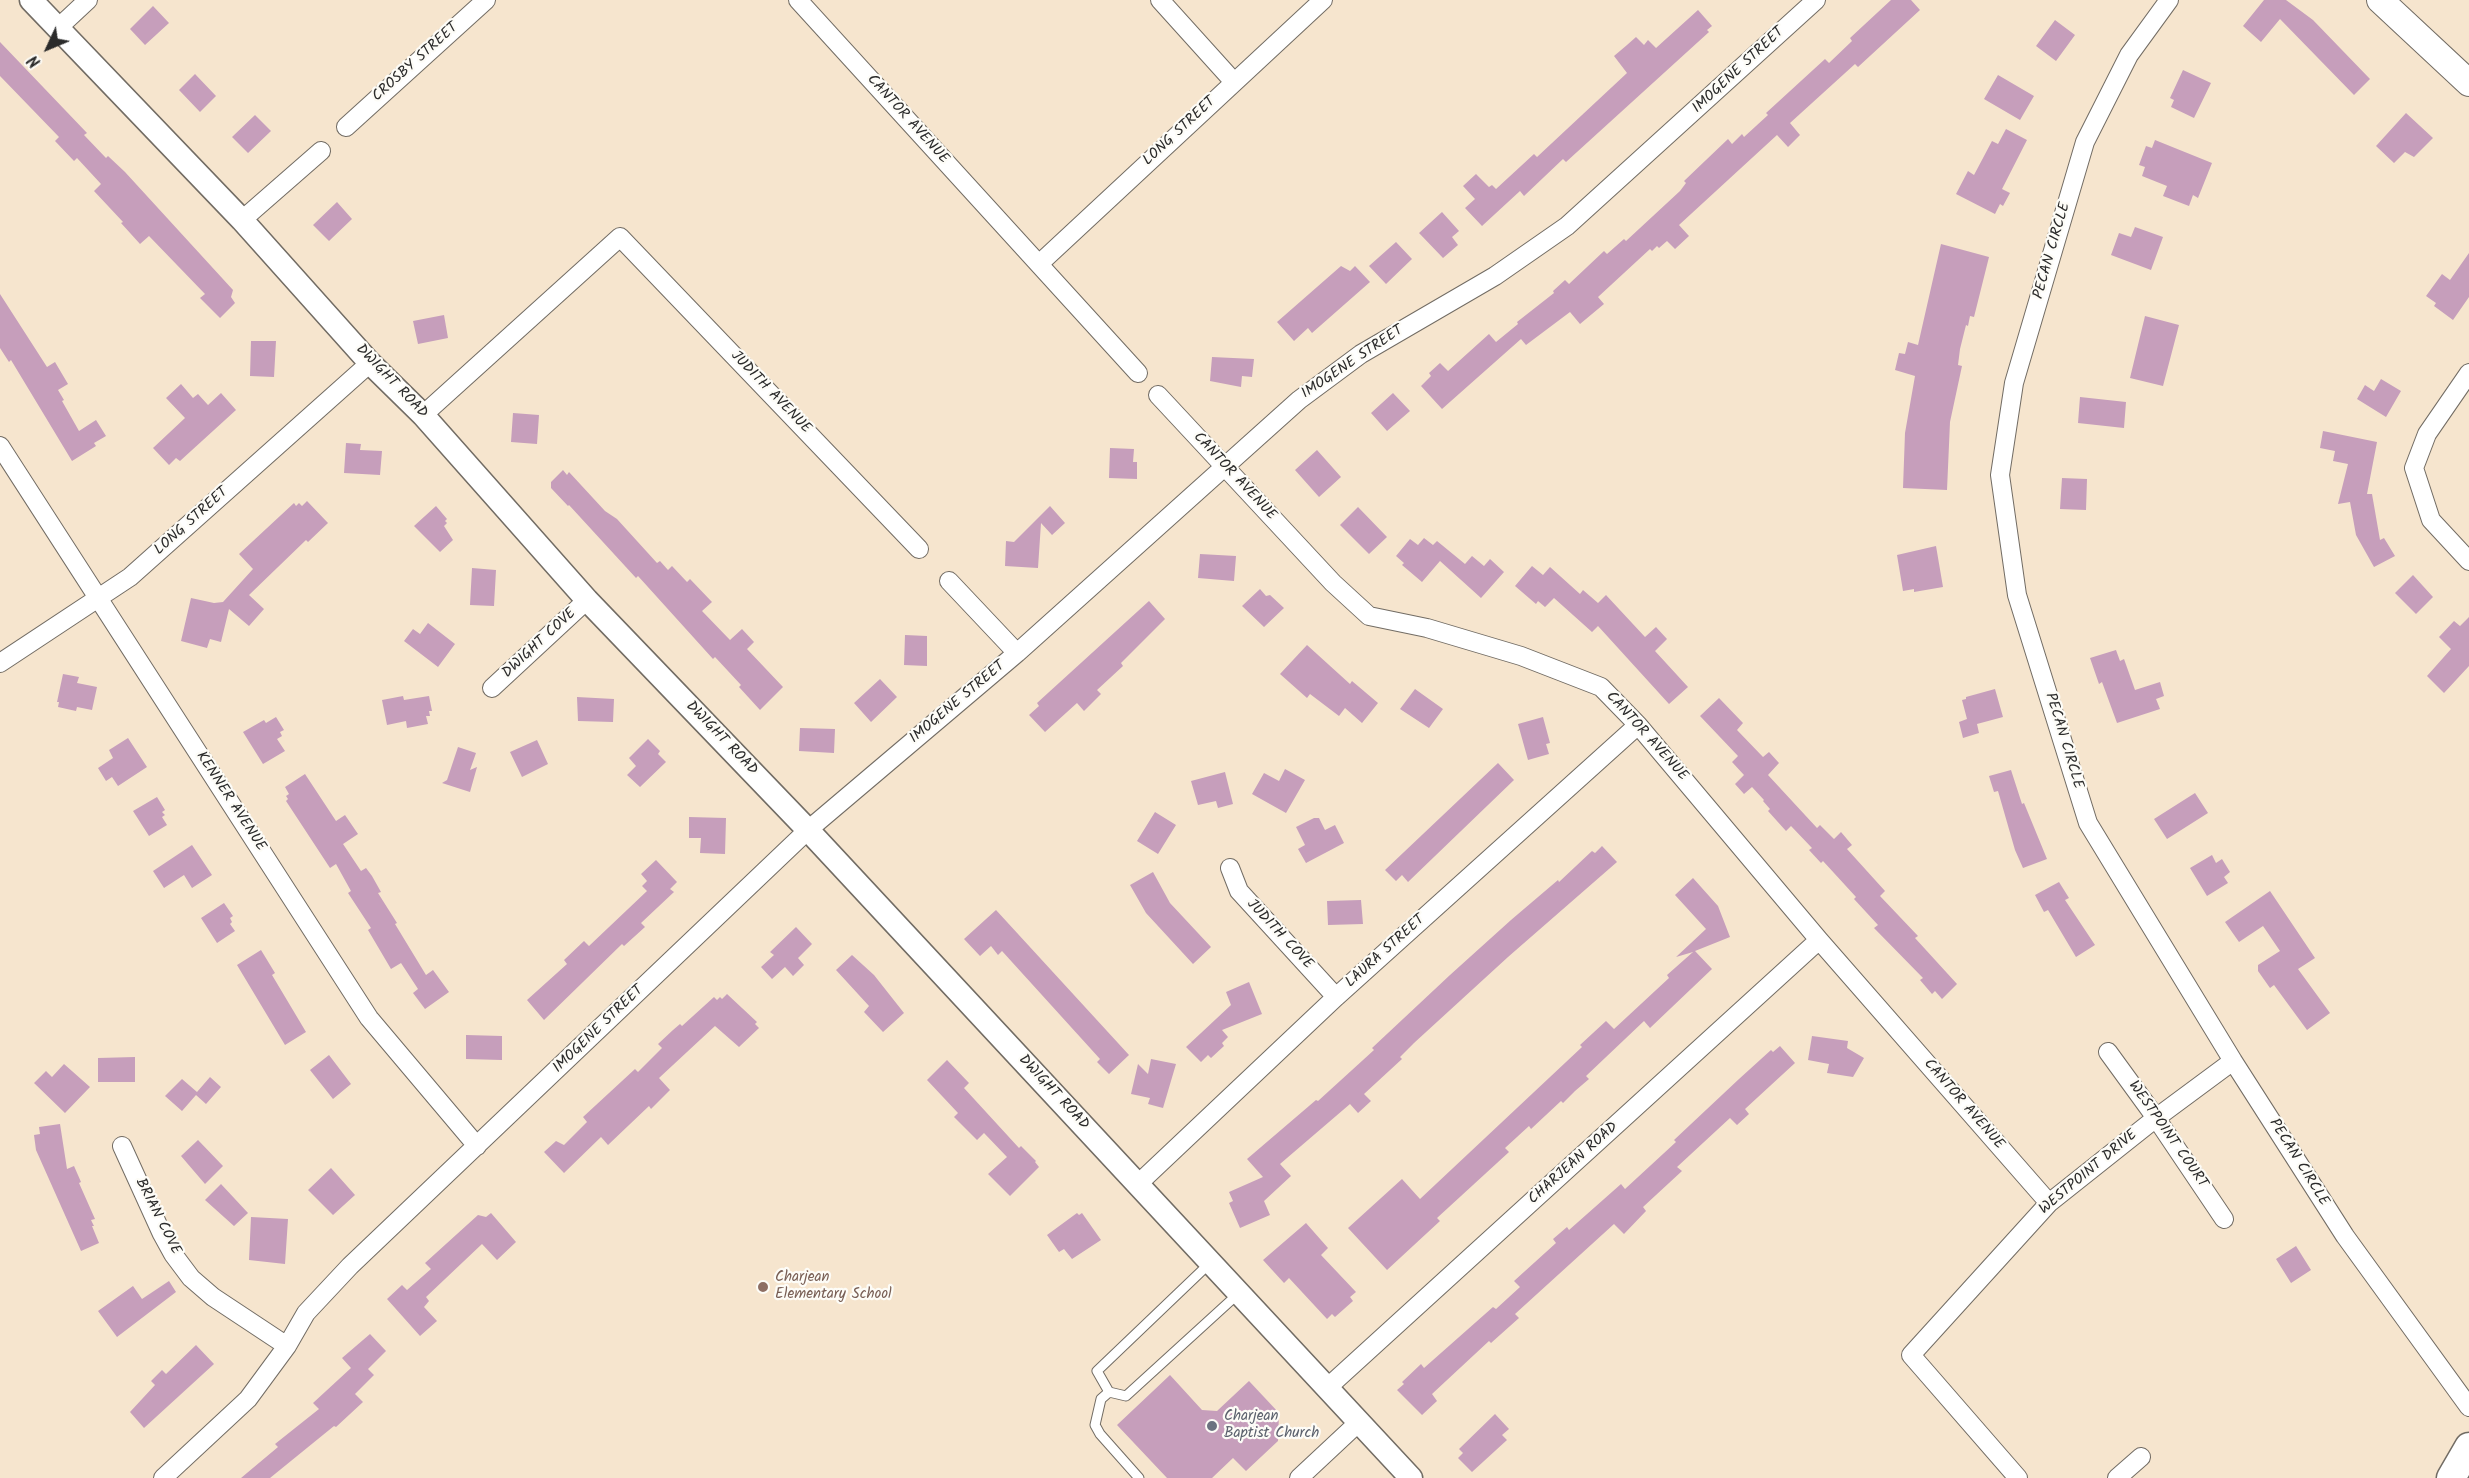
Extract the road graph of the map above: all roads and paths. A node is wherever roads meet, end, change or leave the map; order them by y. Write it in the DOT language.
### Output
graph roads {
  1 [pos="31,0"];
  2 [pos="88,0"];
  3 [pos="486,0"];
  4 [pos="798,0"];
  5 [pos="1160,0"];
  6 [pos="1323,0"];
  7 [pos="1816,0"];
  8 [pos="2169,0"];
  9 [pos="2380,0"];
  10 [pos="58,28"];
  11 [pos="1234,82"];
  12 [pos="2469,83"];
  13 [pos="346,127"];
  14 [pos="321,151"];
  15 [pos="242,220"];
  16 [pos="1039,264"];
  17 [pos="370,363"];
  18 [pos="1138,373"];
  19 [pos="2469,373"];
  20 [pos="1158,395"];
  21 [pos="423,415"];
  22 [pos="0,446"];
  23 [pos="1223,466"];
  24 [pos="919,549"];
  25 [pos="2469,561"];
  26 [pos="949,581"];
  27 [pos="99,599"];
  28 [pos="587,600"];
  29 [pos="1017,653"];
  30 [pos="0,663"];
  31 [pos="492,688"];
  32 [pos="1638,725"];
  33 [pos="808,830"];
  34 [pos="1230,868"];
  35 [pos="1820,940"];
  36 [pos="1336,997"];
  37 [pos="2108,1052"];
  38 [pos="2234,1061"];
  39 [pos="2156,1118"];
  40 [pos="122,1146"];
  41 [pos="477,1146"];
  42 [pos="1138,1184"];
  43 [pos="2049,1203"];
  44 [pos="2224,1219"];
  45 [pos="1210,1262"];
  46 [pos="1239,1293"];
  47 [pos="287,1346"];
  48 [pos="1327,1388"];
  49 [pos="1109,1392"];
  50 [pos="2469,1407"];
  51 [pos="1359,1422"];
  52 [pos="2469,1447"];
  53 [pos="2141,1457"];
  54 [pos="163,1478"];
  55 [pos="1139,1478"];
  56 [pos="1299,1478"];
  57 [pos="1411,1478"];
  58 [pos="2018,1478"];
  59 [pos="2117,1478"];
  60 [pos="2451,1478"];
  1 -- 10 [label="street, DWIGHT ROAD"];
  2 -- 10 [label="street"];
  3 -- 13 [label="street, CROSBY STREET"];
  4 -- 16 [label="street, CANTOR AVENUE"];
  5 -- 11 [label="street"];
  6 -- 11 [label="street, LONG STREET"];
  7 -- 23 [label="street, IMOGENE STREET"];
  8 -- 38 [label="street, PECAN CIRCLE"];
  9 -- 12 [label="main road"];
  10 -- 15 [label="street, DWIGHT ROAD"];
  11 -- 16 [label="street, LONG STREET"];
  14 -- 15 [label="street"];
  15 -- 17 [label="street, DWIGHT ROAD"];
  16 -- 18 [label="street, CANTOR AVENUE"];
  17 -- 21 [label="street, DWIGHT ROAD"];
  17 -- 27 [label="street, LONG STREET"];
  19 -- 25 [label="street"];
  20 -- 23 [label="street, CANTOR AVENUE"];
  21 -- 24 [label="street, JUDITH AVENUE"];
  21 -- 28 [label="street, DWIGHT ROAD"];
  22 -- 27 [label="street, KENNER AVENUE"];
  23 -- 29 [label="street, IMOGENE STREET"];
  23 -- 32 [label="street, CANTOR AVENUE"];
  26 -- 29 [label="street"];
  27 -- 30 [label="street, LONG STREET"];
  27 -- 41 [label="street, KENNER AVENUE"];
  28 -- 31 [label="street, DWIGHT COVE"];
  28 -- 33 [label="street, DWIGHT ROAD"];
  29 -- 33 [label="street, IMOGENE STREET"];
  32 -- 35 [label="street, CANTOR AVENUE"];
  32 -- 36 [label="street, LAURA STREET"];
  33 -- 41 [label="street, IMOGENE STREET"];
  33 -- 42 [label="street, DWIGHT ROAD"];
  34 -- 36 [label="street, JUDITH COVE"];
  35 -- 43 [label="street, CANTOR AVENUE"];
  35 -- 48 [label="street, CHARJEAN ROAD"];
  36 -- 42 [label="street, LAURA STREET"];
  37 -- 39 [label="street, WESTPOINT COURT"];
  38 -- 39 [label="street, WESTPOINT DRIVE"];
  38 -- 50 [label="street, PECAN CIRCLE"];
  39 -- 43 [label="street, WESTPOINT DRIVE"];
  39 -- 44 [label="street, WESTPOINT COURT"];
  40 -- 47 [label="street, BRIAN COVE"];
  41 -- 47 [label="street, IMOGENE STREET"];
  42 -- 45 [label="street, DWIGHT ROAD"];
  43 -- 58 [label="street, WESTPOINT DRIVE"];
  45 -- 46 [label="street, DWIGHT ROAD"];
  45 -- 49 [label="lane"];
  46 -- 48 [label="street, DWIGHT ROAD"];
  46 -- 49 [label="lane"];
  47 -- 54 [label="street, IMOGENE STREET"];
  48 -- 51 [label="street, DWIGHT ROAD"];
  49 -- 55 [label="lane"];
  51 -- 56 [label="street"];
  51 -- 57 [label="street, DWIGHT ROAD"];
  52 -- 60 [label="main road"];
  53 -- 59 [label="street"];
}
